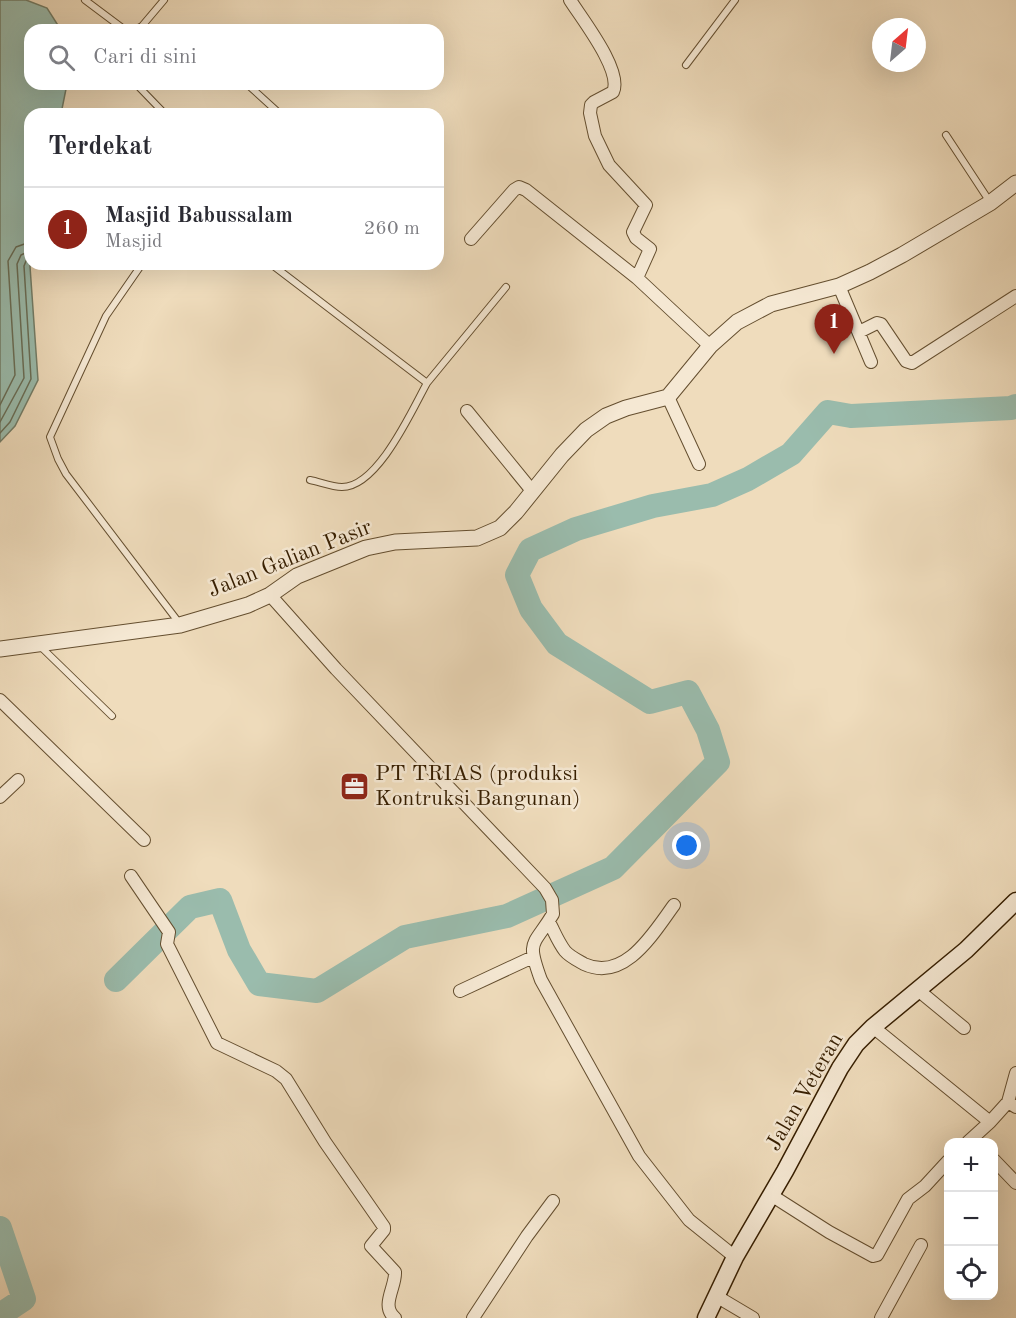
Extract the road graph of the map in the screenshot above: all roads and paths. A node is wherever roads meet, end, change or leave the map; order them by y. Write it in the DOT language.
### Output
graph roads {
  1 [pos="85,0"];
  2 [pos="164,0"];
  3 [pos="570,0"];
  4 [pos="735,0"];
  5 [pos="117,24"];
  6 [pos="144,24"];
  7 [pos="686,65"];
  8 [pos="142,90"];
  9 [pos="254,90"];
  10 [pos="159,108"];
  11 [pos="273,108"];
  12 [pos="946,135"];
  13 [pos="1016,183"];
  14 [pos="990,203"];
  15 [pos="471,240"];
  16 [pos="138,270"];
  17 [pos="279,270"];
  18 [pos="637,278"];
  19 [pos="839,286"];
  20 [pos="506,287"];
  21 [pos="1016,296"];
  22 [pos="859,332"];
  23 [pos="710,346"];
  24 [pos="871,362"];
  25 [pos="427,383"];
  26 [pos="668,397"];
  27 [pos="467,411"];
  28 [pos="699,464"];
  29 [pos="310,480"];
  30 [pos="533,492"];
  31 [pos="270,595"];
  32 [pos="180,625"];
  33 [pos="38,644"];
  34 [pos="0,649"];
  35 [pos="0,700"];
  36 [pos="112,716"];
  37 [pos="18,780"];
  38 [pos="0,796"];
  39 [pos="144,840"];
  40 [pos="131,876"];
  41 [pos="1016,901"];
  42 [pos="674,905"];
  43 [pos="549,922"];
  44 [pos="533,957"];
  45 [pos="918,990"];
  46 [pos="460,991"];
  47 [pos="873,1027"];
  48 [pos="964,1028"];
  49 [pos="1016,1073"];
  50 [pos="1012,1104"];
  51 [pos="990,1122"];
  52 [pos="975,1138"];
  53 [pos="944,1165"];
  54 [pos="998,1165"];
  55 [pos="1016,1183"];
  56 [pos="771,1195"];
  57 [pos="553,1201"];
  58 [pos="921,1245"];
  59 [pos="735,1257"];
  60 [pos="716,1296"];
  61 [pos="747,1316"];
  62 [pos="395,1318"];
  63 [pos="473,1318"];
  64 [pos="706,1318"];
  65 [pos="881,1318"];
  1 -- 5 [label="lane"];
  2 -- 6 [label="lane"];
  3 -- 18 [label="street"];
  4 -- 7 [label="lane"];
  8 -- 10 [label="lane"];
  9 -- 11 [label="lane"];
  12 -- 14 [label="lane"];
  13 -- 14 [label="street"];
  14 -- 19 [label="street"];
  15 -- 18 [label="street"];
  16 -- 32 [label="lane"];
  17 -- 25 [label="lane"];
  18 -- 23 [label="street"];
  19 -- 22 [label="street"];
  19 -- 23 [label="street"];
  20 -- 25 [label="lane"];
  21 -- 22 [label="street"];
  22 -- 24 [label="street"];
  23 -- 26 [label="street"];
  25 -- 29 [label="lane"];
  26 -- 28 [label="street"];
  26 -- 30 [label="street, Jalan Galian Pasir"];
  27 -- 30 [label="street"];
  30 -- 31 [label="street, Jalan Galian Pasir"];
  31 -- 32 [label="street, Jalan Galian Pasir"];
  31 -- 43 [label="street"];
  32 -- 33 [label="street, Jalan Galian Pasir"];
  33 -- 34 [label="street, Jalan Galian Pasir"];
  33 -- 36 [label="lane"];
  35 -- 39 [label="street"];
  37 -- 38 [label="street"];
  40 -- 62 [label="street"];
  41 -- 45 [label="main road, Jalan Veteran"];
  42 -- 43 [label="street"];
  43 -- 44 [label="street"];
  44 -- 46 [label="street"];
  44 -- 59 [label="street"];
  45 -- 47 [label="main road, Jalan Veteran"];
  45 -- 48 [label="street"];
  47 -- 51 [label="street"];
  47 -- 56 [label="main road, Jalan Veteran"];
  49 -- 50 [label="street"];
  50 -- 51 [label="street"];
  51 -- 52 [label="street"];
  53 -- 56 [label="street"];
  54 -- 55 [label="street"];
  56 -- 59 [label="main road, Jalan Veteran"];
  57 -- 63 [label="street"];
  58 -- 65 [label="street"];
  59 -- 60 [label="main road, Jalan Veteran"];
  60 -- 61 [label="street"];
  60 -- 64 [label="main road, Jalan Veteran"];
}
